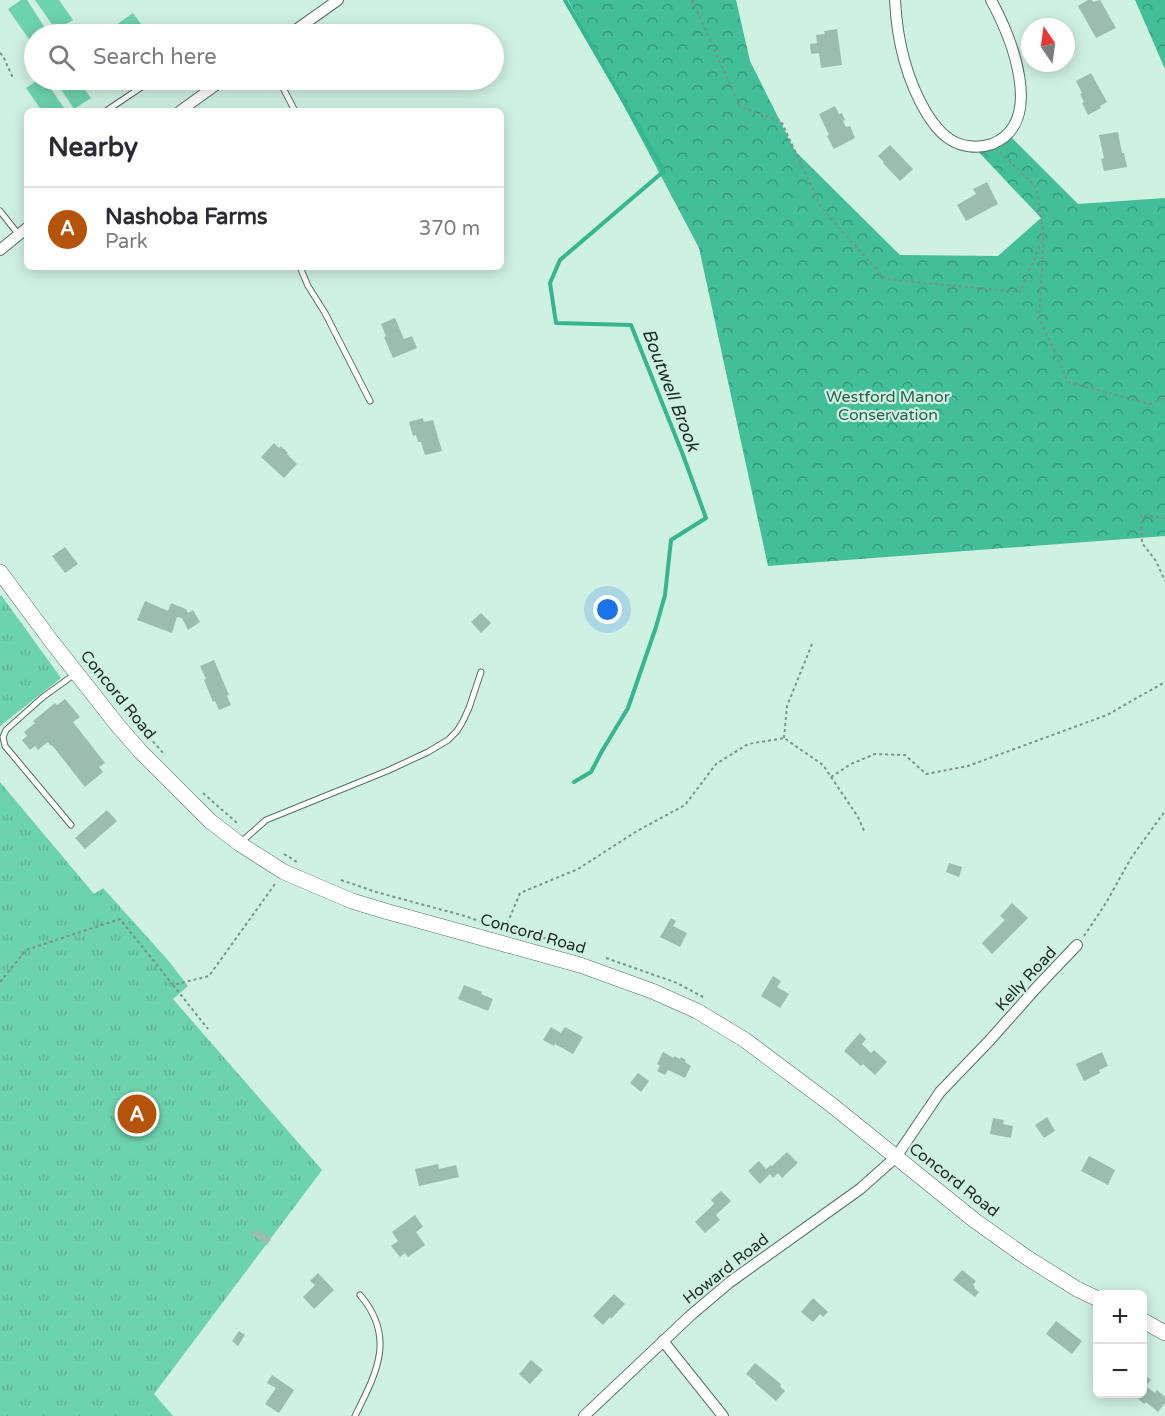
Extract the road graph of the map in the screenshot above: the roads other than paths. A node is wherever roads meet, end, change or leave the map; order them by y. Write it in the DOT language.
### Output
graph roads {
  1 [pos="338,0"];
  2 [pos="895,0"];
  3 [pos="991,0"];
  4 [pos="304,24"];
  5 [pos="137,90"];
  6 [pos="208,90"];
  7 [pos="284,90"];
  8 [pos="110,108"];
  9 [pos="184,108"];
  10 [pos="293,108"];
  11 [pos="0,212"];
  12 [pos="23,231"];
  13 [pos="0,250"];
  14 [pos="301,270"];
  15 [pos="370,401"];
  16 [pos="0,572"];
  17 [pos="481,672"];
  18 [pos="76,673"];
  19 [pos="71,825"];
  20 [pos="245,839"];
  21 [pos="1077,945"];
  22 [pos="896,1157"];
  23 [pos="360,1295"];
  24 [pos="1093,1297"];
  25 [pos="1147,1322"];
  26 [pos="1165,1333"];
  27 [pos="663,1341"];
  28 [pos="356,1416"];
  29 [pos="584,1416"];
  30 [pos="723,1416"];
  1 -- 4 [label="street"];
  2 -- 3 [label="street"];
  5 -- 8 [label="lane"];
  6 -- 9 [label="street"];
  7 -- 10 [label="lane"];
  11 -- 12 [label="lane"];
  12 -- 13 [label="street"];
  14 -- 15 [label="lane"];
  16 -- 18 [label="main road, Concord Road"];
  17 -- 20 [label="lane"];
  18 -- 19 [label="lane"];
  18 -- 20 [label="main road, Concord Road"];
  20 -- 22 [label="main road, Concord Road"];
  21 -- 22 [label="street, Kelly Road"];
  22 -- 24 [label="main road, Concord Road"];
  22 -- 27 [label="street, Howard Road"];
  23 -- 28 [label="lane"];
  25 -- 26 [label="main road"];
  27 -- 29 [label="street, Howard Road"];
  27 -- 30 [label="street"];
}
